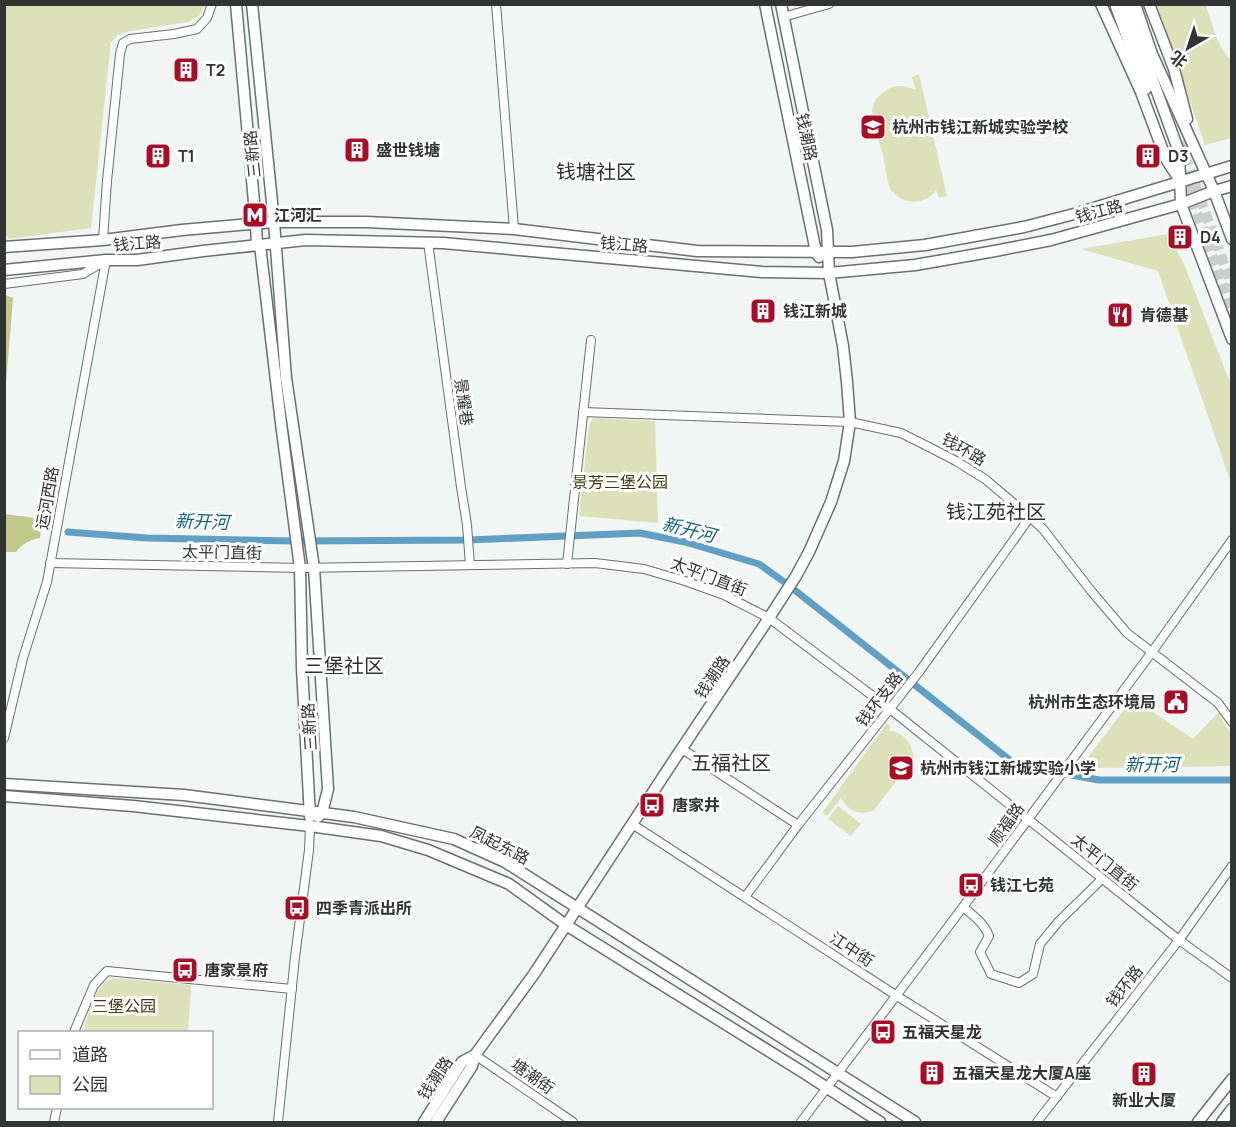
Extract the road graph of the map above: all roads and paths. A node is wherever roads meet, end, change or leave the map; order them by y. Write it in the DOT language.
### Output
graph roads {
  1 [pos="212,4"];
  2 [pos="236,4"];
  3 [pos="252,4"];
  4 [pos="496,4"];
  5 [pos="765,4"];
  6 [pos="781,4"];
  7 [pos="829,4"];
  8 [pos="1101,4"];
  9 [pos="1115,4"];
  10 [pos="1125,4"];
  11 [pos="1135,4"];
  12 [pos="1149,4"];
  13 [pos="783,16"];
  14 [pos="1193,146"];
  15 [pos="1232,166"];
  16 [pos="1205,174"];
  17 [pos="1181,182"];
  18 [pos="1232,186"];
  19 [pos="1214,191"];
  20 [pos="1181,204"];
  21 [pos="274,222"];
  22 [pos="256,224"];
  23 [pos="514,229"];
  24 [pos="1232,238"];
  25 [pos="103,240"];
  26 [pos="428,242"];
  27 [pos="275,244"];
  28 [pos="259,245"];
  29 [pos="4,247"];
  30 [pos="822,252"];
  31 [pos="106,260"];
  32 [pos="4,270"];
  33 [pos="829,273"];
  34 [pos="4,284"];
  35 [pos="1232,339"];
  36 [pos="591,340"];
  37 [pos="584,412"];
  38 [pos="850,422"];
  39 [pos="1030,517"];
  40 [pos="1232,540"];
  41 [pos="50,563"];
  42 [pos="567,564"];
  43 [pos="470,565"];
  44 [pos="300,568"];
  45 [pos="314,568"];
  46 [pos="769,618"];
  47 [pos="1152,652"];
  48 [pos="890,709"];
  49 [pos="1232,722"];
  50 [pos="4,738"];
  51 [pos="682,748"];
  52 [pos="4,784"];
  53 [pos="4,796"];
  54 [pos="310,812"];
  55 [pos="322,813"];
  56 [pos="1028,819"];
  57 [pos="632,824"];
  58 [pos="798,825"];
  59 [pos="310,826"];
  60 [pos="1232,866"];
  61 [pos="1102,879"];
  62 [pos="745,897"];
  63 [pos="963,907"];
  64 [pos="578,909"];
  65 [pos="566,925"];
  66 [pos="1179,940"];
  67 [pos="1232,978"];
  68 [pos="292,989"];
  69 [pos="897,996"];
  70 [pos="74,1031"];
  71 [pos="476,1054"];
  72 [pos="839,1073"];
  73 [pos="1232,1079"];
  74 [pos="827,1088"];
  75 [pos="1057,1097"];
  76 [pos="1232,1109"];
  77 [pos="278,1122"];
  78 [pos="424,1122"];
  79 [pos="436,1122"];
  80 [pos="573,1122"];
  81 [pos="801,1122"];
  82 [pos="880,1122"];
  83 [pos="915,1122"];
  84 [pos="1037,1122"];
  85 [pos="1198,1122"];
  86 [pos="1221,1122"];
  1 -- 25 [label="street"];
  2 -- 22 [label="main road, 三新路"];
  3 -- 21 [label="main road, 三新路"];
  4 -- 23 [label="street"];
  5 -- 30 [label="main road, 钱潮路"];
  6 -- 13 [label="main road, 钱潮路"];
  7 -- 13 [label="street"];
  8 -- 17 [label="main road"];
  9 -- 17 [label="main road"];
  10 -- 17 [label="main road"];
  11 -- 14 [label="main road"];
  12 -- 14 [label="main road"];
  13 -- 30 [label="main road, 钱潮路"];
  14 -- 16 [label="main road"];
  15 -- 16 [label="main road, 钱江路"];
  16 -- 17 [label="main road, 钱江路"];
  16 -- 19 [label="main road"];
  17 -- 20 [label="main road"];
  17 -- 30 [label="main road, 钱江路"];
  18 -- 19 [label="main road, 钱江路"];
  19 -- 20 [label="main road, 钱江路"];
  19 -- 24 [label="main road"];
  20 -- 33 [label="main road, 钱江路"];
  20 -- 35 [label="main road"];
  21 -- 22 [label="main road, 钱江路"];
  21 -- 23 [label="main road, 钱江路"];
  21 -- 27 [label="main road, 三新路"];
  22 -- 25 [label="main road, 钱江路"];
  22 -- 28 [label="main road, 三新路"];
  23 -- 30 [label="main road, 钱江路"];
  25 -- 29 [label="main road, 钱江路"];
  26 -- 27 [label="main road, 钱江路"];
  26 -- 33 [label="main road, 钱江路"];
  26 -- 43 [label="street, 景耀巷"];
  27 -- 28 [label="main road, 钱江路"];
  27 -- 45 [label="main road, 三新路"];
  28 -- 31 [label="main road, 钱江路"];
  28 -- 44 [label="main road, 三新路"];
  30 -- 33 [label="main road, 钱潮路"];
  31 -- 32 [label="main road, 钱江路"];
  31 -- 34 [label="street"];
  31 -- 41 [label="street, 运河西路"];
  33 -- 38 [label="main road, 钱潮路"];
  36 -- 37 [label="street"];
  37 -- 38 [label="street, 钱环路"];
  37 -- 42 [label="street"];
  38 -- 39 [label="street, 钱环路"];
  38 -- 46 [label="main road, 钱潮路"];
  39 -- 47 [label="street, 钱环路"];
  39 -- 48 [label="street, 钱环支路"];
  40 -- 47 [label="street, 顺福路"];
  41 -- 44 [label="street, 太平门直街"];
  41 -- 50 [label="street, 运河西路"];
  42 -- 43 [label="street, 太平门直街"];
  42 -- 46 [label="street, 太平门直街"];
  43 -- 45 [label="street, 太平门直街"];
  44 -- 45 [label="street, 太平门直街"];
  44 -- 54 [label="main road, 三新路"];
  45 -- 55 [label="main road, 三新路"];
  46 -- 48 [label="street, 太平门直街"];
  46 -- 51 [label="main road, 钱潮路"];
  47 -- 49 [label="street, 钱环路"];
  47 -- 56 [label="street, 顺福路"];
  48 -- 56 [label="street, 太平门直街"];
  48 -- 58 [label="street, 钱环支路"];
  51 -- 57 [label="main road, 钱潮路"];
  51 -- 58 [label="street"];
  52 -- 54 [label="main road, 凤起东路"];
  53 -- 59 [label="main road, 凤起东路"];
  54 -- 55 [label="main road, 凤起东路"];
  54 -- 59 [label="main road, 三新路"];
  55 -- 59 [label="main road"];
  55 -- 64 [label="main road, 凤起东路"];
  56 -- 61 [label="street, 太平门直街"];
  56 -- 63 [label="street, 顺福路"];
  57 -- 62 [label="street, 江中街"];
  57 -- 64 [label="main road, 钱潮路"];
  58 -- 62 [label="street, 钱环支路"];
  59 -- 65 [label="main road, 凤起东路"];
  59 -- 68 [label="street"];
  60 -- 66 [label="street, 钱环路"];
  61 -- 63 [label="street"];
  61 -- 66 [label="street, 太平门直街"];
  62 -- 69 [label="street, 江中街"];
  63 -- 69 [label="street, 顺福路"];
  64 -- 65 [label="main road, 钱潮路"];
  64 -- 72 [label="main road, 凤起东路"];
  65 -- 71 [label="main road, 钱潮路"];
  65 -- 74 [label="main road, 凤起东路"];
  66 -- 67 [label="street, 太平门直街"];
  66 -- 75 [label="street, 钱环路"];
  68 -- 70 [label="street"];
  68 -- 77 [label="street"];
  69 -- 72 [label="street, 顺福路"];
  69 -- 75 [label="street, 江中街"];
  71 -- 78 [label="main road, 钱潮路"];
  71 -- 79 [label="main road, 钱潮路"];
  71 -- 80 [label="street, 塘潮街"];
  72 -- 74 [label="street, 顺福路"];
  72 -- 83 [label="main road, 凤起东路"];
  73 -- 85 [label="main road"];
  74 -- 81 [label="street, 顺福路"];
  74 -- 82 [label="main road, 凤起东路"];
  75 -- 84 [label="street, 钱环路"];
  76 -- 86 [label="main road"];
}
